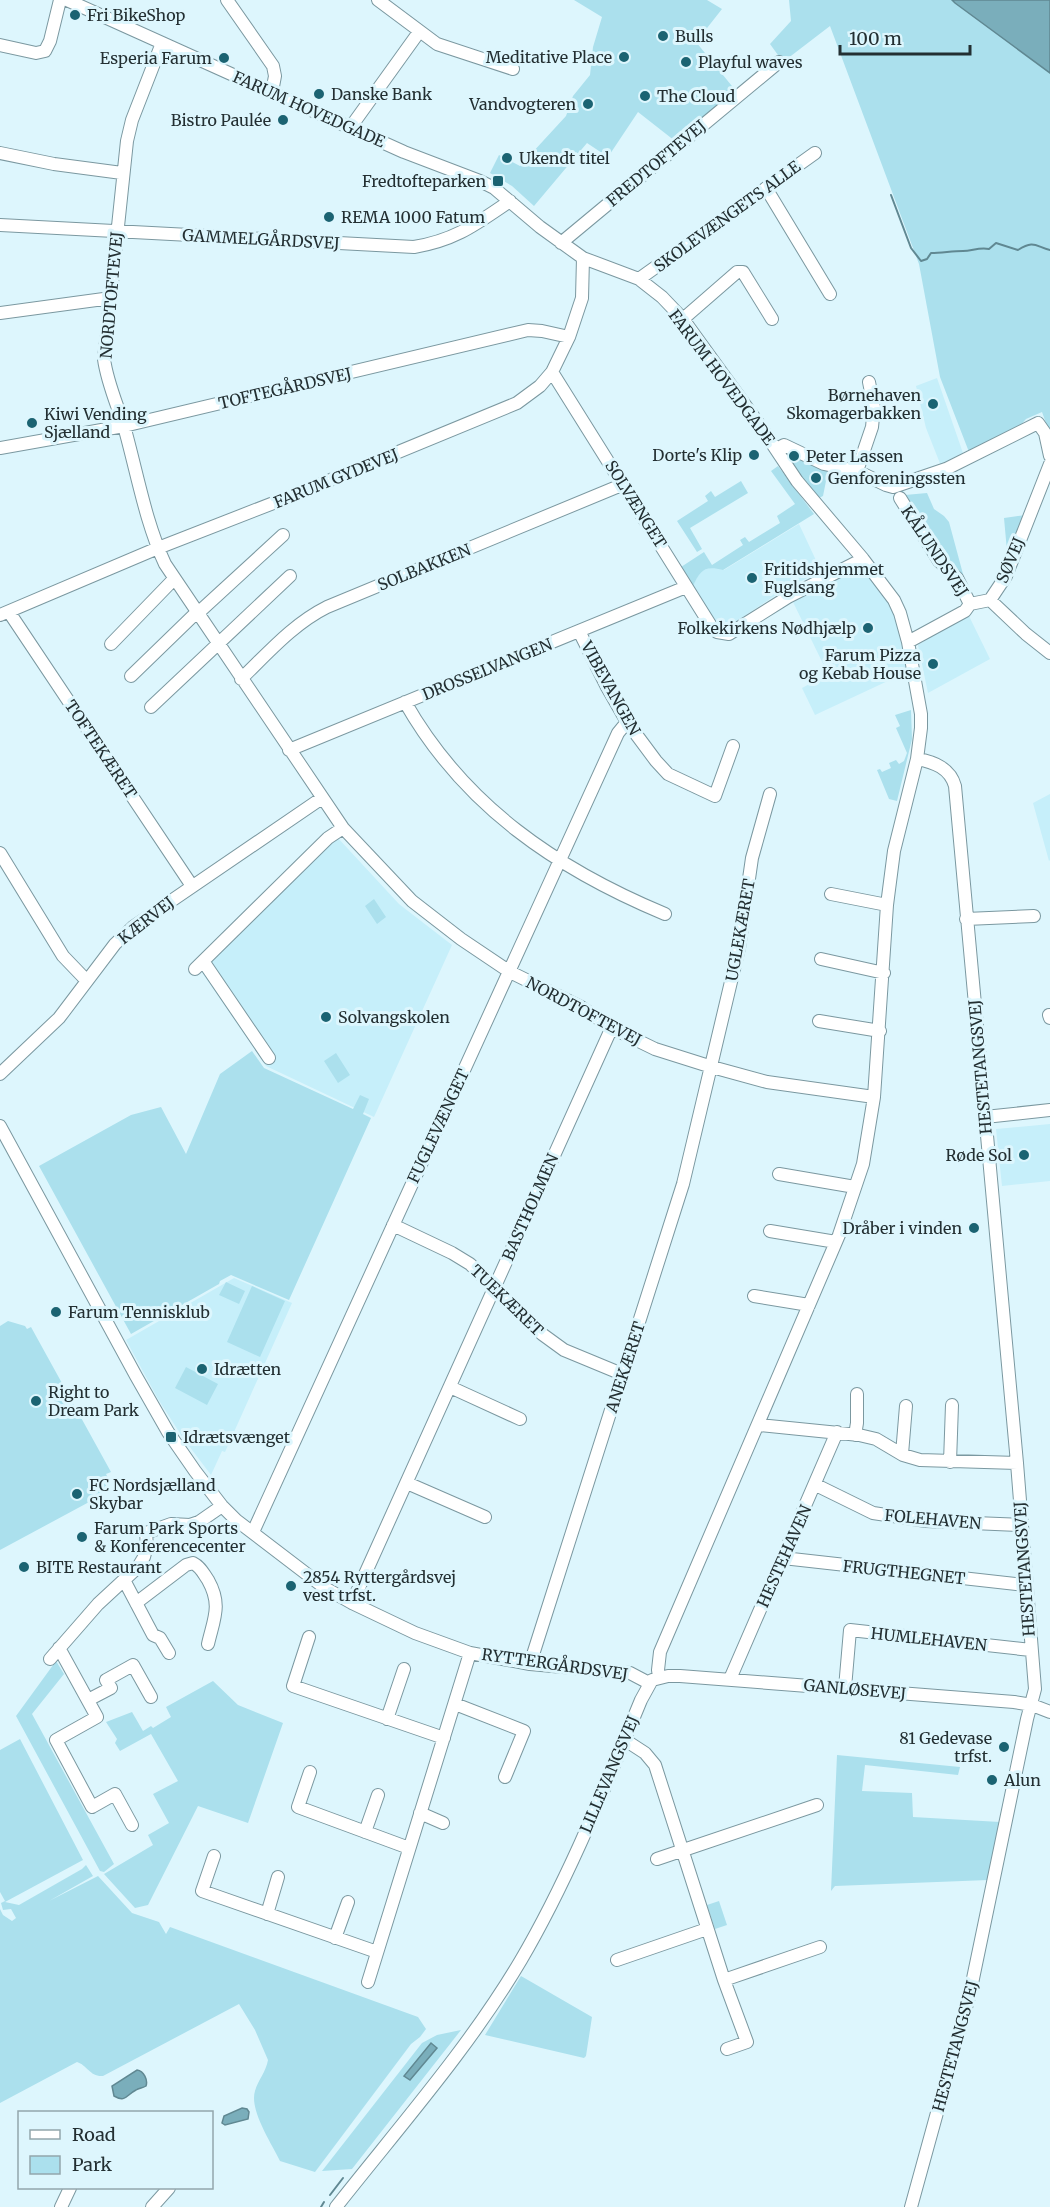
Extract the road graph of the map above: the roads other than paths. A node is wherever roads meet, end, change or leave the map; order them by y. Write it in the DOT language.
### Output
graph roads {
  1 [pos="60,0"];
  2 [pos="67,0"];
  3 [pos="227,0"];
  4 [pos="378,0"];
  5 [pos="419,32"];
  6 [pos="162,43"];
  7 [pos="0,45"];
  8 [pos="779,62"];
  9 [pos="513,69"];
  10 [pos="272,92"];
  11 [pos="350,128"];
  12 [pos="0,153"];
  13 [pos="815,153"];
  14 [pos="122,173"];
  15 [pos="765,188"];
  16 [pos="510,201"];
  17 [pos="0,225"];
  18 [pos="116,231"];
  19 [pos="561,243"];
  20 [pos="584,258"];
  21 [pos="639,279"];
  22 [pos="830,294"];
  23 [pos="111,298"];
  24 [pos="0,314"];
  25 [pos="683,319"];
  26 [pos="772,319"];
  27 [pos="571,331"];
  28 [pos="552,372"];
  29 [pos="868,382"];
  30 [pos="124,426"];
  31 [pos="0,448"];
  32 [pos="776,450"];
  33 [pos="1050,456"];
  34 [pos="1050,464"];
  35 [pos="857,471"];
  36 [pos="624,484"];
  37 [pos="897,492"];
  38 [pos="283,535"];
  39 [pos="158,548"];
  40 [pos="863,559"];
  41 [pos="290,576"];
  42 [pos="174,579"];
  43 [pos="686,587"];
  44 [pos="990,600"];
  45 [pos="970,604"];
  46 [pos="197,612"];
  47 [pos="4,613"];
  48 [pos="579,631"];
  49 [pos="908,642"];
  50 [pos="111,644"];
  51 [pos="218,645"];
  52 [pos="1050,653"];
  53 [pos="131,676"];
  54 [pos="241,679"];
  55 [pos="405,702"];
  56 [pos="152,707"];
  57 [pos="627,722"];
  58 [pos="733,746"];
  59 [pos="289,750"];
  60 [pos="917,759"];
  61 [pos="770,794"];
  62 [pos="322,798"];
  63 [pos="343,828"];
  64 [pos="0,853"];
  65 [pos="560,862"];
  66 [pos="192,886"];
  67 [pos="831,894"];
  68 [pos="887,905"];
  69 [pos="665,914"];
  70 [pos="1034,916"];
  71 [pos="966,919"];
  72 [pos="821,959"];
  73 [pos="510,972"];
  74 [pos="884,973"];
  75 [pos="87,981"];
  76 [pos="819,1020"];
  77 [pos="612,1028"];
  78 [pos="880,1031"];
  79 [pos="269,1058"];
  80 [pos="712,1067"];
  81 [pos="0,1074"];
  82 [pos="874,1097"];
  83 [pos="1050,1110"];
  84 [pos="985,1117"];
  85 [pos="0,1126"];
  86 [pos="779,1174"];
  87 [pos="855,1187"];
  88 [pos="393,1225"];
  89 [pos="770,1231"];
  90 [pos="836,1242"];
  91 [pos="493,1287"];
  92 [pos="754,1296"];
  93 [pos="809,1305"];
  94 [pos="622,1374"];
  95 [pos="450,1387"];
  96 [pos="857,1394"];
  97 [pos="952,1405"];
  98 [pos="906,1406"];
  99 [pos="520,1419"];
  100 [pos="759,1425"];
  101 [pos="837,1432"];
  102 [pos="855,1435"];
  103 [pos="902,1454"];
  104 [pos="950,1462"];
  105 [pos="1017,1463"];
  106 [pos="407,1482"];
  107 [pos="816,1485"];
  108 [pos="222,1506"];
  109 [pos="485,1518"];
  110 [pos="1021,1526"];
  111 [pos="253,1532"];
  112 [pos="783,1558"];
  113 [pos="124,1580"];
  114 [pos="1025,1585"];
  115 [pos="136,1603"];
  116 [pos="352,1603"];
  117 [pos="309,1637"];
  118 [pos="208,1644"];
  119 [pos="59,1648"];
  120 [pos="1031,1650"];
  121 [pos="169,1653"];
  122 [pos="471,1653"];
  123 [pos="50,1659"];
  124 [pos="530,1664"];
  125 [pos="404,1669"];
  126 [pos="730,1679"];
  127 [pos="654,1680"];
  128 [pos="845,1688"];
  129 [pos="151,1697"];
  130 [pos="88,1700"];
  131 [pos="455,1704"];
  132 [pos="1032,1705"];
  133 [pos="1050,1712"];
  134 [pos="387,1719"];
  135 [pos="444,1738"];
  136 [pos="625,1740"];
  137 [pos="310,1772"];
  138 [pos="505,1777"];
  139 [pos="378,1795"];
  140 [pos="817,1805"];
  141 [pos="420,1813"];
  142 [pos="443,1823"];
  143 [pos="132,1825"];
  144 [pos="364,1832"];
  145 [pos="409,1848"];
  146 [pos="681,1851"];
  147 [pos="214,1856"];
  148 [pos="657,1859"];
  149 [pos="279,1877"];
  150 [pos="348,1902"];
  151 [pos="267,1914"];
  152 [pos="707,1929"];
  153 [pos="335,1938"];
  154 [pos="820,1947"];
  155 [pos="377,1952"];
  156 [pos="617,1960"];
  157 [pos="724,1980"];
  158 [pos="368,1982"];
  159 [pos="727,2049"];
  160 [pos="69,2189"];
  161 [pos="167,2189"];
  162 [pos="154,2206"];
  163 [pos="61,2207"];
  164 [pos="336,2207"];
  165 [pos="911,2207"];
  1 -- 7 [label="street"];
  2 -- 6 [label="street, FARUM HOVEDGADE"];
  3 -- 10 [label="street"];
  4 -- 5 [label="street"];
  5 -- 9 [label="street"];
  5 -- 11 [label="street"];
  6 -- 10 [label="street, FARUM HOVEDGADE"];
  6 -- 14 [label="street, NORDTOFTEVEJ"];
  8 -- 19 [label="street, FREDTOFTEVEJ"];
  10 -- 11 [label="street, FARUM HOVEDGADE"];
  11 -- 16 [label="street, FARUM HOVEDGADE"];
  12 -- 14 [label="street"];
  13 -- 15 [label="street, SKOLEVÆNGETS ALLE"];
  14 -- 18 [label="street, NORDTOFTEVEJ"];
  15 -- 21 [label="street, SKOLEVÆNGETS ALLE"];
  15 -- 22 [label="street"];
  16 -- 18 [label="street, GAMMELGÅRDSVEJ"];
  16 -- 19 [label="street, FARUM HOVEDGADE"];
  17 -- 18 [label="street, GAMMELGÅRDSVEJ"];
  18 -- 23 [label="street, NORDTOFTEVEJ"];
  19 -- 20 [label="street, FARUM HOVEDGADE"];
  20 -- 21 [label="street, FARUM HOVEDGADE"];
  20 -- 27 [label="street, FARUM GYDEVEJ"];
  21 -- 25 [label="street, FARUM HOVEDGADE"];
  23 -- 24 [label="street"];
  23 -- 30 [label="street, NORDTOFTEVEJ"];
  25 -- 26 [label="street"];
  25 -- 32 [label="street, FARUM HOVEDGADE"];
  27 -- 28 [label="street, FARUM GYDEVEJ"];
  27 -- 30 [label="street, TOFTEGÅRDSVEJ"];
  28 -- 36 [label="street, SOLVÆNGET"];
  28 -- 39 [label="street, FARUM GYDEVEJ"];
  29 -- 35 [label="street"];
  30 -- 31 [label="street, TOFTEGÅRDSVEJ"];
  30 -- 39 [label="street, NORDTOFTEVEJ"];
  32 -- 35 [label="street, KÅLUNDSVEJ"];
  32 -- 40 [label="street, FARUM HOVEDGADE"];
  33 -- 37 [label="street"];
  34 -- 44 [label="street, SØVEJ"];
  35 -- 37 [label="street, KÅLUNDSVEJ"];
  36 -- 43 [label="street, SOLVÆNGET"];
  36 -- 54 [label="street, SOLBAKKEN"];
  37 -- 45 [label="street, KÅLUNDSVEJ"];
  38 -- 46 [label="street"];
  39 -- 42 [label="street, NORDTOFTEVEJ"];
  39 -- 47 [label="street, FARUM GYDEVEJ"];
  40 -- 43 [label="street, SOLVÆNGET"];
  40 -- 49 [label="street, FARUM HOVEDGADE"];
  41 -- 51 [label="street"];
  42 -- 46 [label="street, NORDTOFTEVEJ"];
  42 -- 50 [label="street"];
  43 -- 48 [label="street, DROSSELVANGEN"];
  44 -- 45 [label="street, SØVEJ"];
  44 -- 52 [label="street, KÅLUNDSVEJ"];
  45 -- 49 [label="street, SØVEJ"];
  46 -- 51 [label="street, NORDTOFTEVEJ"];
  46 -- 53 [label="street"];
  47 -- 66 [label="street, TOFTEKÆRET"];
  48 -- 55 [label="street, DROSSELVANGEN"];
  48 -- 57 [label="street, VIBEVANGEN"];
  49 -- 60 [label="street, FARUM HOVEDGADE"];
  51 -- 54 [label="street, NORDTOFTEVEJ"];
  51 -- 56 [label="street"];
  54 -- 59 [label="street, NORDTOFTEVEJ"];
  55 -- 59 [label="street, DROSSELVANGEN"];
  55 -- 65 [label="street"];
  57 -- 58 [label="street, VIBEVANGEN"];
  57 -- 65 [label="street, FUGLEVÆNGET"];
  59 -- 62 [label="street, NORDTOFTEVEJ"];
  60 -- 68 [label="street, LILLEVANGSVEJ"];
  60 -- 71 [label="street, HESTETANGSVEJ"];
  61 -- 80 [label="street, UGLEKÆRET"];
  62 -- 63 [label="street, NORDTOFTEVEJ"];
  62 -- 66 [label="street, KÆRVEJ"];
  63 -- 73 [label="street, NORDTOFTEVEJ"];
  63 -- 79 [label="street"];
  64 -- 75 [label="street"];
  65 -- 69 [label="street"];
  65 -- 73 [label="street, FUGLEVÆNGET"];
  66 -- 75 [label="street, KÆRVEJ"];
  67 -- 68 [label="street"];
  68 -- 74 [label="street, LILLEVANGSVEJ"];
  70 -- 71 [label="street"];
  71 -- 84 [label="street, HESTETANGSVEJ"];
  72 -- 74 [label="street"];
  73 -- 77 [label="street, NORDTOFTEVEJ"];
  73 -- 88 [label="street, FUGLEVÆNGET"];
  74 -- 78 [label="street, LILLEVANGSVEJ"];
  75 -- 81 [label="street, KÆRVEJ"];
  76 -- 78 [label="street"];
  77 -- 80 [label="street, NORDTOFTEVEJ"];
  77 -- 91 [label="street, BASTHOLMEN"];
  78 -- 82 [label="street, LILLEVANGSVEJ"];
  80 -- 82 [label="street, NORDTOFTEVEJ"];
  80 -- 94 [label="street, ANEKÆRET"];
  82 -- 87 [label="street, LILLEVANGSVEJ"];
  83 -- 84 [label="street"];
  84 -- 105 [label="street, HESTETANGSVEJ"];
  85 -- 108 [label="street, RYTTERGÅRDSVEJ"];
  86 -- 87 [label="street"];
  87 -- 90 [label="street, LILLEVANGSVEJ"];
  88 -- 91 [label="street, TUEKÆRET"];
  88 -- 111 [label="street, FUGLEVÆNGET"];
  89 -- 90 [label="street"];
  90 -- 93 [label="street, LILLEVANGSVEJ"];
  91 -- 94 [label="street, TUEKÆRET"];
  91 -- 95 [label="street, BASTHOLMEN"];
  92 -- 93 [label="street"];
  93 -- 100 [label="street, LILLEVANGSVEJ"];
  94 -- 124 [label="street, ANEKÆRET"];
  95 -- 99 [label="street"];
  95 -- 106 [label="street, BASTHOLMEN"];
  96 -- 102 [label="street"];
  97 -- 104 [label="street"];
  98 -- 103 [label="street"];
  100 -- 101 [label="street"];
  100 -- 127 [label="street, LILLEVANGSVEJ"];
  101 -- 102 [label="street"];
  101 -- 107 [label="street, HESTEHAVEN"];
  102 -- 103 [label="street"];
  103 -- 104 [label="street"];
  104 -- 105 [label="street"];
  105 -- 110 [label="street, HESTETANGSVEJ"];
  106 -- 109 [label="street"];
  106 -- 116 [label="street, BASTHOLMEN"];
  107 -- 110 [label="street, FOLEHAVEN"];
  107 -- 112 [label="street, HESTEHAVEN"];
  108 -- 111 [label="street, RYTTERGÅRDSVEJ"];
  108 -- 113 [label="street"];
  110 -- 114 [label="street, HESTETANGSVEJ"];
  111 -- 116 [label="street, RYTTERGÅRDSVEJ"];
  112 -- 114 [label="street, FRUGTHEGNET"];
  112 -- 126 [label="street, HESTEHAVEN"];
  113 -- 115 [label="street"];
  113 -- 119 [label="street"];
  114 -- 120 [label="street, HESTETANGSVEJ"];
  115 -- 118 [label="street"];
  115 -- 121 [label="street"];
  116 -- 122 [label="street, RYTTERGÅRDSVEJ"];
  117 -- 134 [label="street"];
  119 -- 123 [label="street"];
  119 -- 130 [label="street"];
  120 -- 128 [label="street, HUMLEHAVEN"];
  120 -- 132 [label="street, HESTETANGSVEJ"];
  122 -- 124 [label="street, RYTTERGÅRDSVEJ"];
  122 -- 131 [label="street"];
  124 -- 127 [label="street, RYTTERGÅRDSVEJ"];
  125 -- 134 [label="street"];
  126 -- 127 [label="street, GANLØSEVEJ"];
  126 -- 128 [label="street, GANLØSEVEJ"];
  127 -- 136 [label="street, LILLEVANGSVEJ"];
  128 -- 132 [label="street, GANLØSEVEJ"];
  129 -- 130 [label="street"];
  130 -- 143 [label="street"];
  131 -- 135 [label="street"];
  131 -- 138 [label="street"];
  132 -- 133 [label="street, GANLØSEVEJ"];
  132 -- 165 [label="street, HESTETANGSVEJ"];
  134 -- 135 [label="street"];
  135 -- 141 [label="street"];
  136 -- 146 [label="street"];
  136 -- 164 [label="street, LILLEVANGSVEJ"];
  137 -- 144 [label="street"];
  139 -- 144 [label="street"];
  140 -- 146 [label="street"];
  141 -- 142 [label="street"];
  141 -- 145 [label="street"];
  144 -- 145 [label="street"];
  145 -- 155 [label="street"];
  146 -- 148 [label="street"];
  146 -- 152 [label="street"];
  147 -- 151 [label="street"];
  149 -- 151 [label="street"];
  150 -- 153 [label="street"];
  151 -- 153 [label="street"];
  152 -- 156 [label="street"];
  152 -- 157 [label="street"];
  153 -- 155 [label="street"];
  154 -- 157 [label="street"];
  155 -- 158 [label="street"];
  157 -- 159 [label="street"];
  160 -- 163 [label="street"];
  161 -- 162 [label="street"];
}
